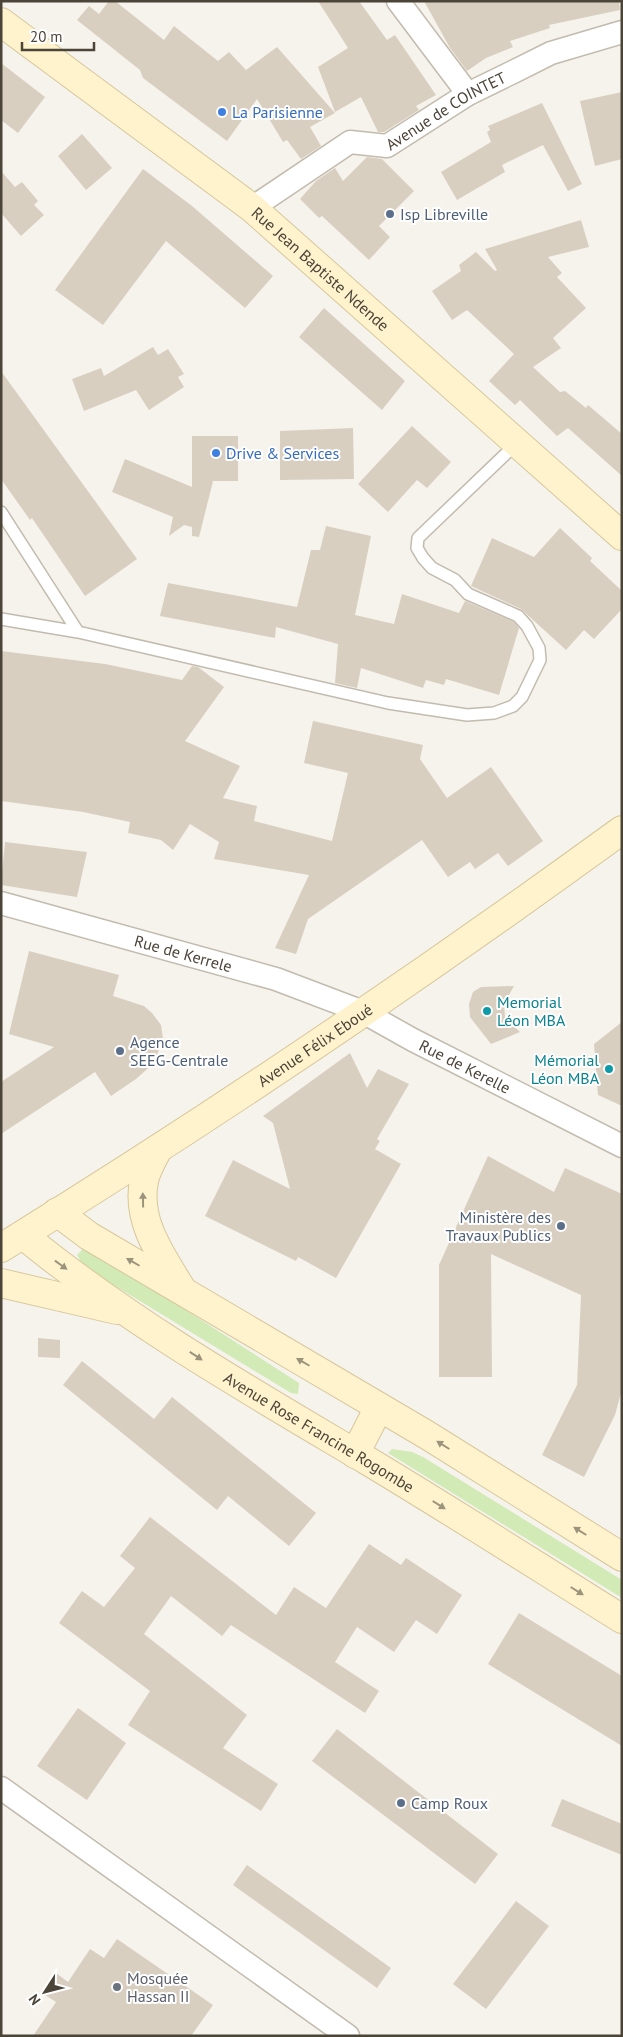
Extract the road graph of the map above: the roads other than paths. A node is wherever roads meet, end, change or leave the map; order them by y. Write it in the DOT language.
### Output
graph roads {
  1 [pos="398,1"];
  2 [pos="1,22"];
  3 [pos="622,32"];
  4 [pos="468,94"];
  5 [pos="252,208"];
  6 [pos="516,444"];
  7 [pos="1,512"];
  8 [pos="622,536"];
  9 [pos="1,619"];
  10 [pos="78,632"];
  11 [pos="622,830"];
  12 [pos="1,903"];
  13 [pos="363,1012"];
  14 [pos="622,1146"];
  15 [pos="158,1149"];
  16 [pos="58,1212"];
  17 [pos="12,1242"];
  18 [pos="1,1282"];
  19 [pos="183,1291"];
  20 [pos="126,1312"];
  21 [pos="379,1407"];
  22 [pos="355,1454"];
  23 [pos="622,1557"];
  24 [pos="622,1619"];
  25 [pos="1,1788"];
  26 [pos="348,2036"];
  1 -- 4 [label="street"];
  2 -- 5 [label="main road, Rue Jean Baptiste Ndende"];
  3 -- 4 [label="street, Avenue de COINTET"];
  4 -- 5 [label="street, Avenue de COINTET"];
  5 -- 6 [label="main road, Rue Jean Baptiste Ndende"];
  6 -- 8 [label="main road, Rue Jean Baptiste Ndende"];
  6 -- 10 [label="lane"];
  7 -- 10 [label="lane"];
  9 -- 10 [label="lane"];
  11 -- 13 [label="main road, Avenue Félix Eboué"];
  12 -- 13 [label="street, Rue de Kerrele"];
  13 -- 14 [label="street, Rue de Kerelle"];
  13 -- 15 [label="main road, Avenue Félix Eboué"];
  15 -- 16 [label="main road, Avenue Félix Eboué"];
  19 -- 15 [label="main road, one-way"];
  16 -- 17 [label="main road, Avenue Félix Eboué"];
  19 -- 16 [label="main road, one-way"];
  17 -- 20 [label="main road, Avenue Rose Francine Rogombe, one-way"];
  18 -- 20 [label="main road"];
  21 -- 19 [label="main road, one-way"];
  20 -- 22 [label="main road, Avenue Rose Francine Rogombe, one-way"];
  21 -- 22 [label="main road"];
  23 -- 21 [label="main road, one-way"];
  22 -- 24 [label="main road, Avenue Rose Francine Rogombe, one-way"];
  25 -- 26 [label="street"];
}
